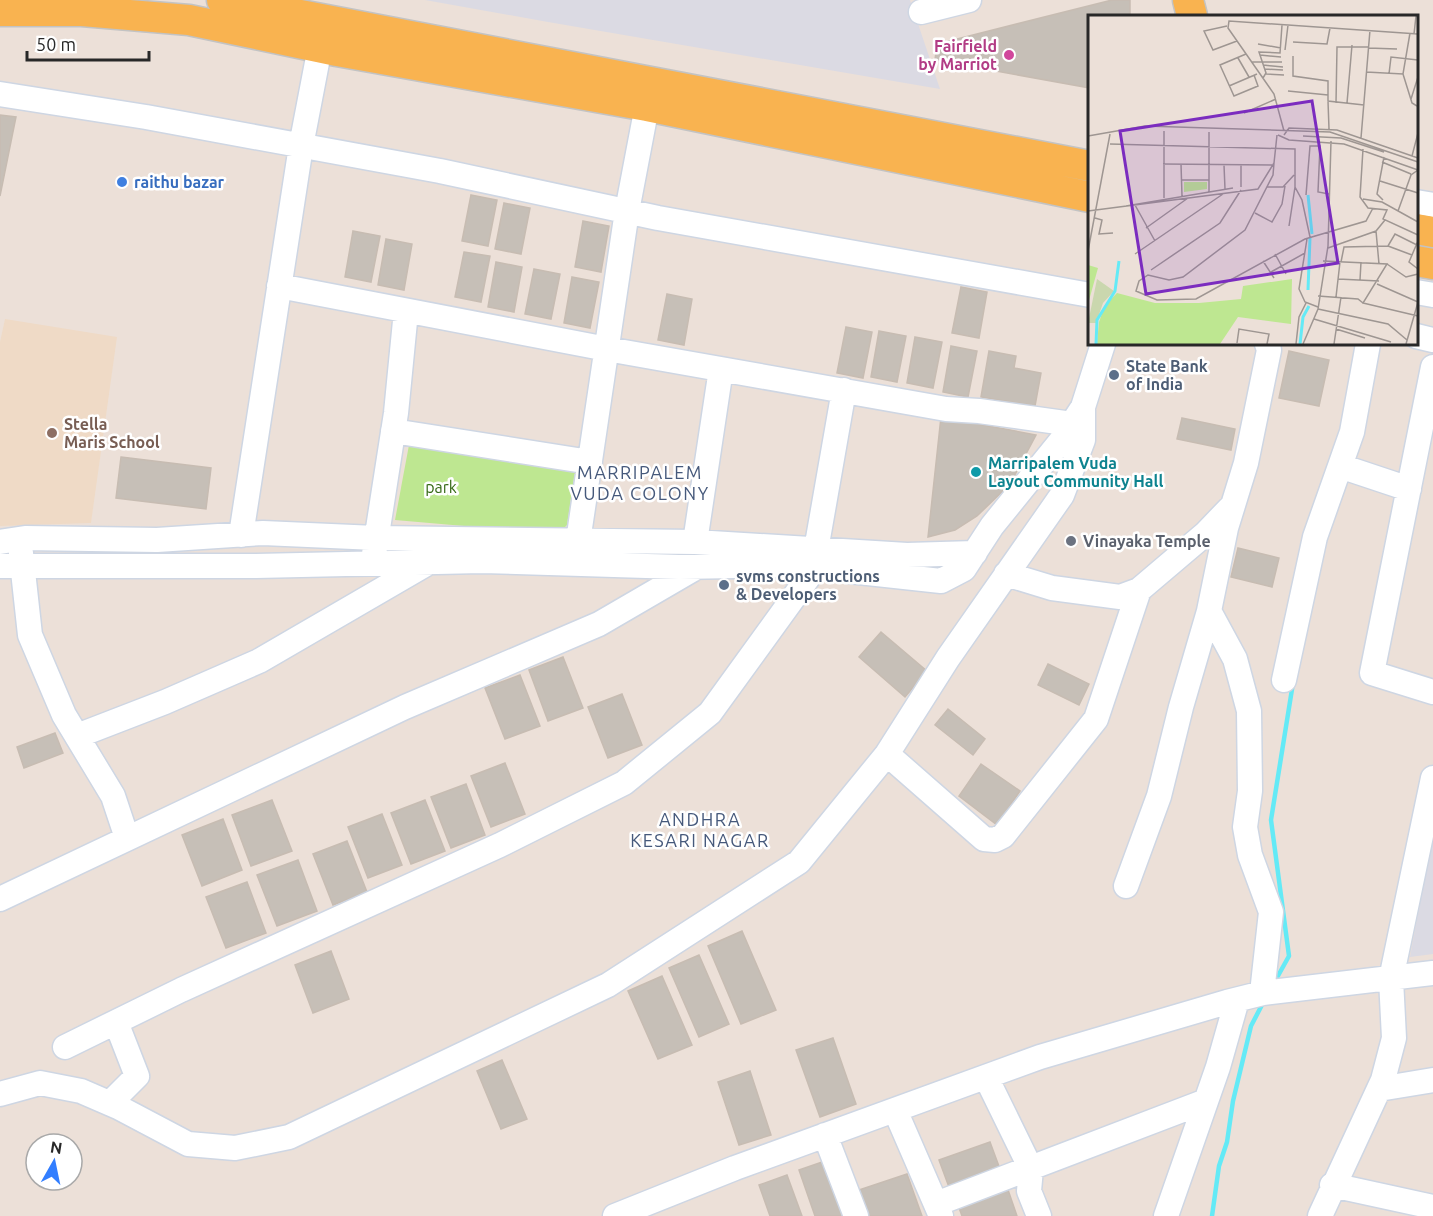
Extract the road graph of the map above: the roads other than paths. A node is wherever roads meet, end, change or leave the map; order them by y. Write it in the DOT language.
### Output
graph roads {
  1 [pos="222,0"];
  2 [pos="969,0"];
  3 [pos="1188,0"];
  4 [pos="0,11"];
  5 [pos="921,12"];
  6 [pos="1192,15"];
  7 [pos="320,47"];
  8 [pos="0,94"];
  9 [pos="647,106"];
  10 [pos="301,146"];
  11 [pos="1088,166"];
  12 [pos="1088,197"];
  13 [pos="1418,202"];
  14 [pos="1433,205"];
  15 [pos="627,211"];
  16 [pos="1418,229"];
  17 [pos="1433,232"];
  18 [pos="1418,261"];
  19 [pos="1433,264"];
  20 [pos="279,286"];
  21 [pos="1418,292"];
  22 [pos="1088,295"];
  23 [pos="1433,295"];
  24 [pos="406,311"];
  25 [pos="1418,336"];
  26 [pos="1433,339"];
  27 [pos="1103,345"];
  28 [pos="1267,345"];
  29 [pos="1368,345"];
  30 [pos="607,349"];
  31 [pos="1433,367"];
  32 [pos="721,369"];
  33 [pos="844,390"];
  34 [pos="1078,415"];
  35 [pos="393,431"];
  36 [pos="590,462"];
  37 [pos="1340,466"];
  38 [pos="1409,489"];
  39 [pos="1233,504"];
  40 [pos="241,535"];
  41 [pos="376,538"];
  42 [pos="578,539"];
  43 [pos="10,540"];
  44 [pos="695,542"];
  45 [pos="816,559"];
  46 [pos="372,562"];
  47 [pos="575,563"];
  48 [pos="426,564"];
  49 [pos="11,566"];
  50 [pos="699,566"];
  51 [pos="1006,574"];
  52 [pos="1139,590"];
  53 [pos="1209,611"];
  54 [pos="1284,680"];
  55 [pos="1433,692"];
  56 [pos="77,736"];
  57 [pos="887,754"];
  58 [pos="1433,778"];
  59 [pos="128,838"];
  60 [pos="1126,886"];
  61 [pos="0,899"];
  62 [pos="1433,974"];
  63 [pos="1391,979"];
  64 [pos="1268,992"];
  65 [pos="1237,1000"];
  66 [pos="116,1022"];
  67 [pos="65,1047"];
  68 [pos="986,1077"];
  69 [pos="1433,1080"];
  70 [pos="1379,1089"];
  71 [pos="0,1094"];
  72 [pos="1206,1101"];
  73 [pos="110,1103"];
  74 [pos="894,1110"];
  75 [pos="825,1135"];
  76 [pos="1030,1169"];
  77 [pos="1332,1185"];
  78 [pos="1433,1207"];
  79 [pos="939,1210"];
  80 [pos="615,1216"];
  81 [pos="856,1216"];
  82 [pos="1039,1216"];
  83 [pos="1166,1216"];
  84 [pos="1320,1216"];
  1 -- 11 [label="main road"];
  2 -- 5 [label="street"];
  3 -- 6 [label="main road"];
  4 -- 7 [label="main road"];
  7 -- 9 [label="main road"];
  7 -- 10 [label="street"];
  8 -- 10 [label="street"];
  9 -- 12 [label="main road"];
  9 -- 15 [label="street"];
  10 -- 15 [label="street"];
  10 -- 20 [label="street"];
  13 -- 14 [label="street"];
  15 -- 22 [label="street"];
  15 -- 30 [label="street"];
  16 -- 17 [label="main road"];
  18 -- 19 [label="main road"];
  20 -- 24 [label="street"];
  20 -- 40 [label="street"];
  21 -- 23 [label="street"];
  24 -- 30 [label="street"];
  24 -- 35 [label="street"];
  25 -- 26 [label="street"];
  27 -- 34 [label="street"];
  28 -- 39 [label="street"];
  29 -- 37 [label="street"];
  30 -- 32 [label="street"];
  30 -- 36 [label="street"];
  31 -- 38 [label="street"];
  32 -- 33 [label="street"];
  32 -- 44 [label="street"];
  33 -- 34 [label="street"];
  33 -- 45 [label="street"];
  34 -- 45 [label="street"];
  34 -- 51 [label="street"];
  35 -- 36 [label="street"];
  35 -- 41 [label="street"];
  36 -- 42 [label="street"];
  37 -- 38 [label="street"];
  37 -- 54 [label="street"];
  38 -- 55 [label="street"];
  39 -- 52 [label="street"];
  39 -- 53 [label="street"];
  40 -- 41 [label="street"];
  40 -- 43 [label="street"];
  41 -- 42 [label="street"];
  41 -- 46 [label="street"];
  42 -- 44 [label="street"];
  42 -- 47 [label="street"];
  43 -- 49 [label="street"];
  44 -- 45 [label="street"];
  45 -- 50 [label="street"];
  45 -- 66 [label="street"];
  46 -- 48 [label="street"];
  46 -- 49 [label="street"];
  47 -- 48 [label="street"];
  47 -- 50 [label="street"];
  48 -- 56 [label="street"];
  49 -- 56 [label="street"];
  50 -- 59 [label="street"];
  51 -- 52 [label="street"];
  51 -- 57 [label="street"];
  52 -- 57 [label="street"];
  53 -- 60 [label="street"];
  53 -- 64 [label="street"];
  56 -- 59 [label="street"];
  57 -- 73 [label="street"];
  58 -- 63 [label="street"];
  59 -- 61 [label="street"];
  62 -- 63 [label="street"];
  63 -- 64 [label="street"];
  63 -- 70 [label="street"];
  64 -- 65 [label="street"];
  65 -- 68 [label="street"];
  65 -- 72 [label="street"];
  66 -- 67 [label="street"];
  66 -- 73 [label="street"];
  68 -- 74 [label="street"];
  68 -- 76 [label="street"];
  69 -- 70 [label="street"];
  70 -- 77 [label="street"];
  71 -- 73 [label="street"];
  72 -- 76 [label="street"];
  72 -- 83 [label="street"];
  74 -- 75 [label="street"];
  74 -- 79 [label="street"];
  75 -- 80 [label="street"];
  75 -- 81 [label="street"];
  76 -- 79 [label="street"];
  76 -- 82 [label="street"];
  77 -- 78 [label="street"];
  77 -- 84 [label="street"];
}
